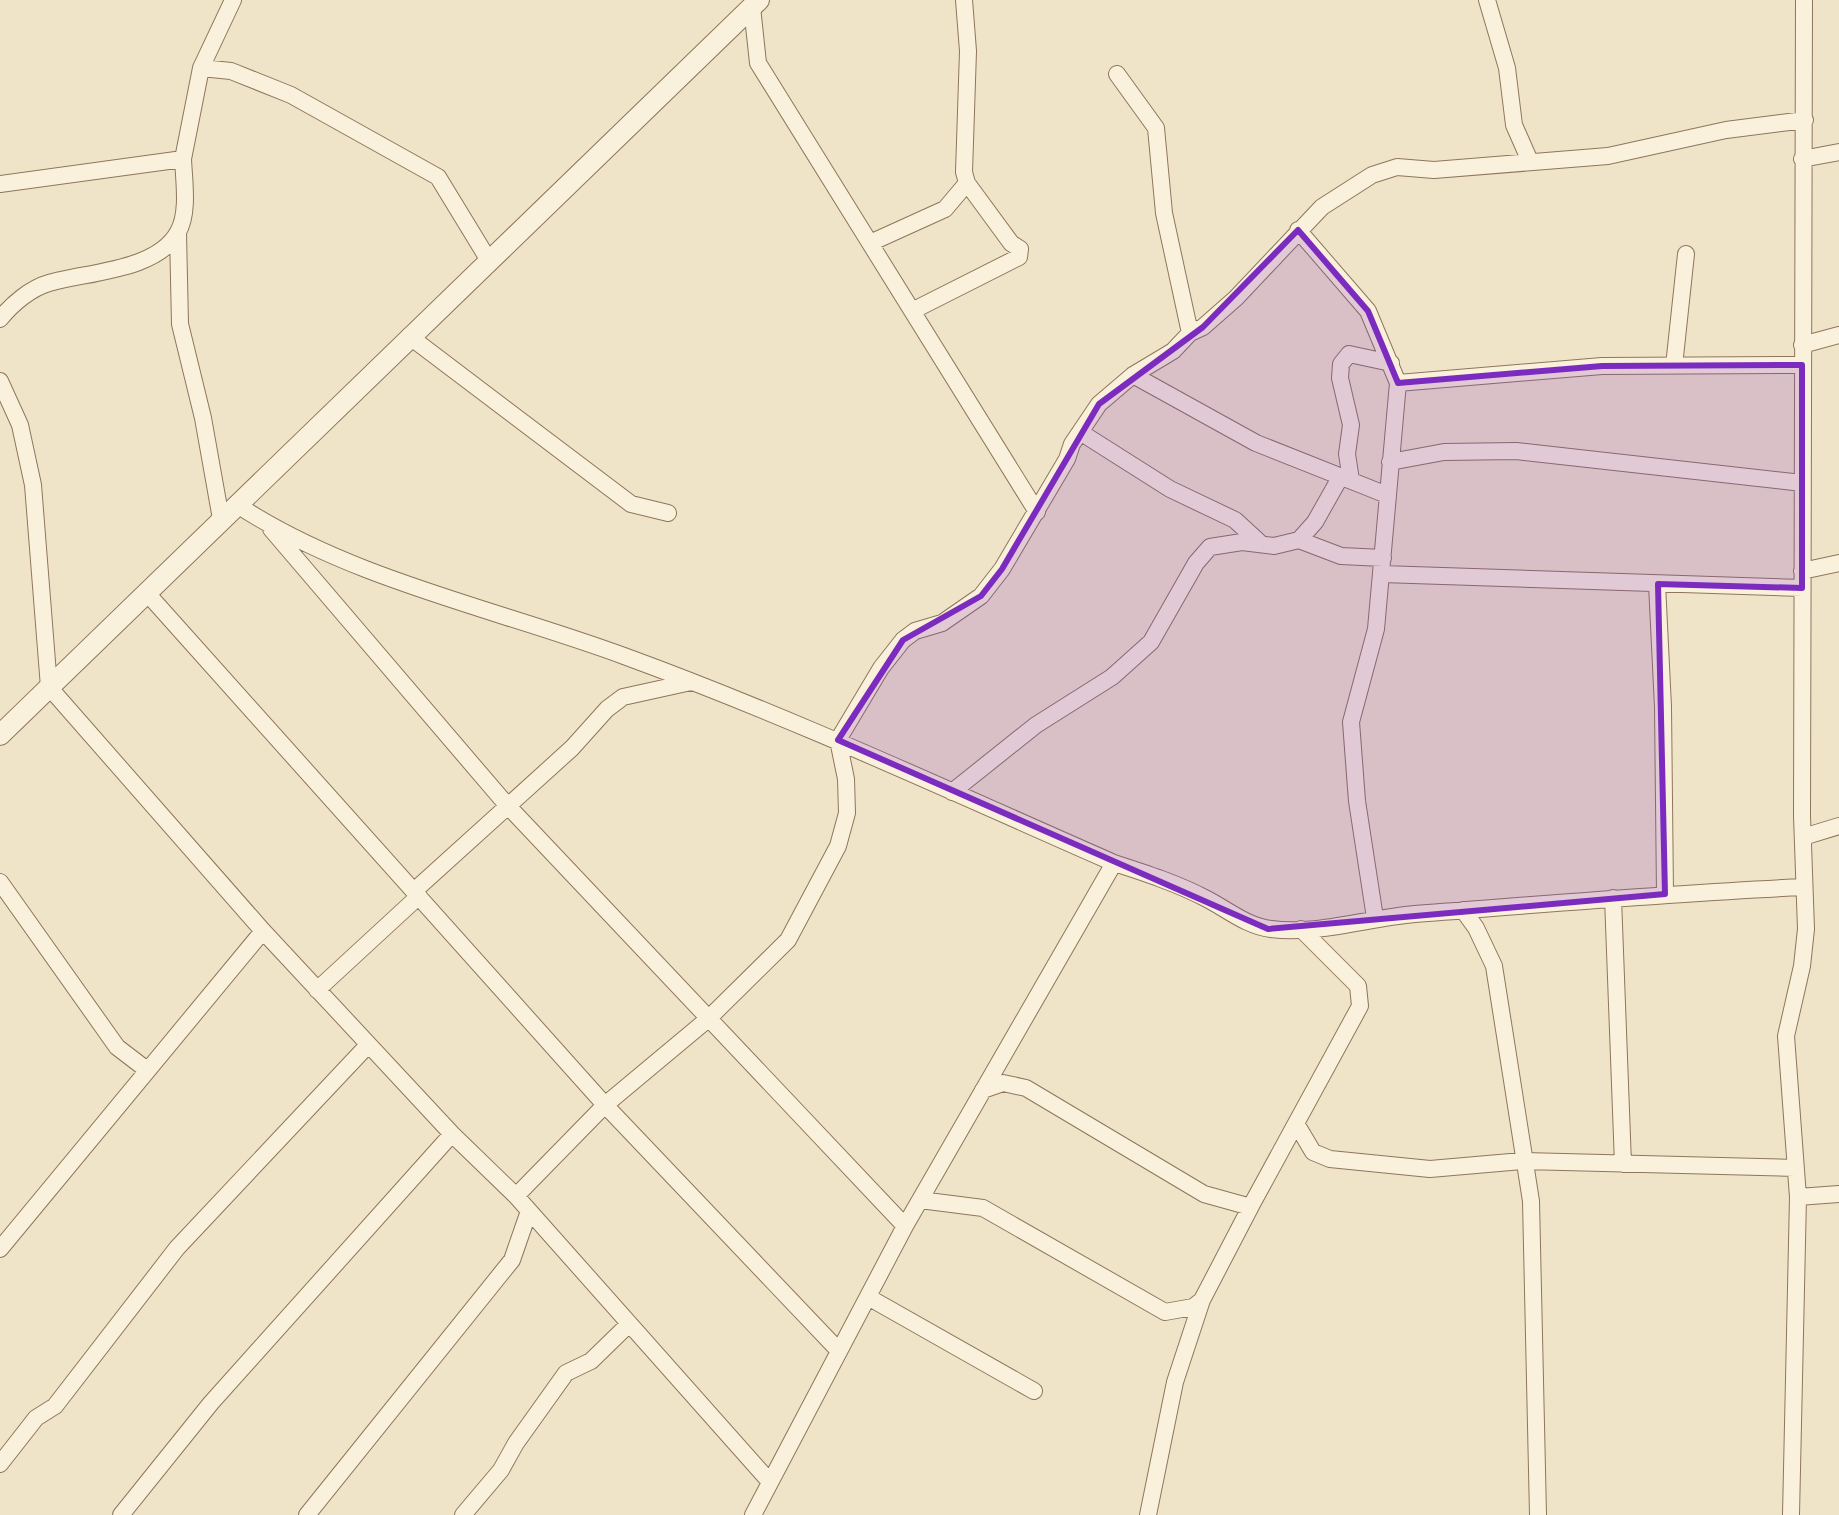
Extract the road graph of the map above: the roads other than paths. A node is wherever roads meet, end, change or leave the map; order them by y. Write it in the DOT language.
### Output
graph roads {
  1 [pos="233,0"];
  2 [pos="964,0"];
  3 [pos="1487,0"];
  4 [pos="1804,0"];
  5 [pos="755,3"];
  6 [pos="201,68"];
  7 [pos="1117,74"];
  8 [pos="1805,120"];
  9 [pos="1839,152"];
  10 [pos="183,159"];
  11 [pos="1529,159"];
  12 [pos="1802,159"];
  13 [pos="967,183"];
  14 [pos="0,184"];
  15 [pos="1298,230"];
  16 [pos="178,233"];
  17 [pos="870,243"];
  18 [pos="1686,254"];
  19 [pos="488,259"];
  20 [pos="912,311"];
  21 [pos="0,319"];
  22 [pos="1190,333"];
  23 [pos="1839,335"];
  24 [pos="409,336"];
  25 [pos="1802,345"];
  26 [pos="1391,363"];
  27 [pos="1802,365"];
  28 [pos="1674,366"];
  29 [pos="1133,375"];
  30 [pos="0,381"];
  31 [pos="1398,383"];
  32 [pos="1080,432"];
  33 [pos="1390,462"];
  34 [pos="1346,478"];
  35 [pos="1802,483"];
  36 [pos="1387,495"];
  37 [pos="236,504"];
  38 [pos="1037,512"];
  39 [pos="668,513"];
  40 [pos="221,519"];
  41 [pos="269,525"];
  42 [pos="1299,540"];
  43 [pos="1259,542"];
  44 [pos="1839,563"];
  45 [pos="1383,566"];
  46 [pos="1802,580"];
  47 [pos="1657,584"];
  48 [pos="146,592"];
  49 [pos="692,681"];
  50 [pos="49,687"];
  51 [pos="0,735"];
  52 [pos="838,740"];
  53 [pos="952,792"];
  54 [pos="506,804"];
  55 [pos="1839,826"];
  56 [pos="1803,837"];
  57 [pos="1114,863"];
  58 [pos="0,882"];
  59 [pos="1804,887"];
  60 [pos="416,894"];
  61 [pos="1665,894"];
  62 [pos="1613,898"];
  63 [pos="1463,910"];
  64 [pos="1375,918"];
  65 [pos="1301,929"];
  66 [pos="263,931"];
  67 [pos="317,990"];
  68 [pos="708,1019"];
  69 [pos="368,1045"];
  70 [pos="147,1070"];
  71 [pos="983,1090"];
  72 [pos="605,1105"];
  73 [pos="1297,1125"];
  74 [pos="452,1134"];
  75 [pos="1313,1152"];
  76 [pos="1281,1155"];
  77 [pos="1522,1161"];
  78 [pos="1623,1164"];
  79 [pos="1795,1168"];
  80 [pos="1839,1194"];
  81 [pos="516,1196"];
  82 [pos="1798,1197"];
  83 [pos="920,1200"];
  84 [pos="1252,1204"];
  85 [pos="529,1211"];
  86 [pos="905,1226"];
  87 [pos="0,1249"];
  88 [pos="868,1297"];
  89 [pos="1202,1300"];
  90 [pos="629,1324"];
  91 [pos="839,1351"];
  92 [pos="1034,1391"];
  93 [pos="0,1464"];
  94 [pos="770,1482"];
  95 [pos="759,1513"];
  96 [pos="121,1515"];
  97 [pos="307,1515"];
  98 [pos="463,1515"];
  99 [pos="1148,1515"];
  100 [pos="1538,1515"];
  101 [pos="1791,1515"];
  1 -- 6 [label="street"];
  2 -- 13 [label="street"];
  3 -- 11 [label="street"];
  4 -- 8 [label="street"];
  5 -- 17 [label="street"];
  5 -- 19 [label="street"];
  6 -- 10 [label="street"];
  6 -- 19 [label="street"];
  7 -- 22 [label="street"];
  8 -- 11 [label="street"];
  8 -- 12 [label="street"];
  9 -- 12 [label="street"];
  10 -- 14 [label="street"];
  10 -- 16 [label="street"];
  11 -- 15 [label="street"];
  12 -- 25 [label="street"];
  13 -- 17 [label="street"];
  13 -- 20 [label="street"];
  15 -- 22 [label="street"];
  15 -- 26 [label="street"];
  16 -- 21 [label="street"];
  16 -- 40 [label="street"];
  17 -- 20 [label="street"];
  18 -- 28 [label="street"];
  19 -- 24 [label="street"];
  20 -- 38 [label="street"];
  22 -- 29 [label="street"];
  23 -- 25 [label="street"];
  24 -- 37 [label="street"];
  24 -- 39 [label="street"];
  25 -- 27 [label="street"];
  26 -- 31 [label="street"];
  26 -- 34 [label="street"];
  27 -- 28 [label="street"];
  27 -- 35 [label="street"];
  28 -- 31 [label="street"];
  29 -- 32 [label="street"];
  29 -- 34 [label="street"];
  30 -- 50 [label="street"];
  31 -- 33 [label="street"];
  32 -- 38 [label="street"];
  32 -- 43 [label="street"];
  33 -- 35 [label="street"];
  33 -- 36 [label="street"];
  34 -- 36 [label="street"];
  34 -- 42 [label="street"];
  35 -- 46 [label="street"];
  36 -- 45 [label="street"];
  37 -- 40 [label="street"];
  37 -- 41 [label="street"];
  38 -- 52 [label="street"];
  40 -- 48 [label="street"];
  41 -- 49 [label="street"];
  41 -- 54 [label="street"];
  42 -- 43 [label="street"];
  42 -- 45 [label="street"];
  43 -- 53 [label="street"];
  44 -- 46 [label="street"];
  45 -- 47 [label="street"];
  45 -- 64 [label="street"];
  46 -- 47 [label="street"];
  46 -- 56 [label="street"];
  47 -- 61 [label="street"];
  48 -- 50 [label="street"];
  48 -- 60 [label="street"];
  49 -- 52 [label="street"];
  49 -- 54 [label="street"];
  50 -- 51 [label="street"];
  50 -- 66 [label="street"];
  52 -- 53 [label="street"];
  52 -- 68 [label="street"];
  53 -- 57 [label="street"];
  54 -- 60 [label="street"];
  54 -- 68 [label="street"];
  55 -- 56 [label="street"];
  56 -- 59 [label="street"];
  57 -- 65 [label="street"];
  57 -- 71 [label="street"];
  58 -- 70 [label="street"];
  59 -- 61 [label="street"];
  59 -- 79 [label="street"];
  60 -- 67 [label="street"];
  60 -- 72 [label="street"];
  61 -- 62 [label="street"];
  62 -- 63 [label="street"];
  62 -- 78 [label="street"];
  63 -- 64 [label="street"];
  63 -- 77 [label="street"];
  64 -- 65 [label="street"];
  65 -- 73 [label="street"];
  66 -- 67 [label="street"];
  66 -- 70 [label="street"];
  67 -- 69 [label="street"];
  68 -- 72 [label="street"];
  68 -- 86 [label="street"];
  69 -- 74 [label="street"];
  69 -- 93 [label="street"];
  70 -- 87 [label="street"];
  71 -- 83 [label="street"];
  71 -- 84 [label="street"];
  72 -- 81 [label="street"];
  72 -- 91 [label="street"];
  73 -- 75 [label="street"];
  73 -- 76 [label="street"];
  74 -- 81 [label="street"];
  74 -- 96 [label="street"];
  75 -- 76 [label="street"];
  75 -- 77 [label="street"];
  76 -- 84 [label="street"];
  77 -- 78 [label="street"];
  77 -- 100 [label="street"];
  78 -- 79 [label="street"];
  79 -- 82 [label="street"];
  80 -- 82 [label="street"];
  81 -- 85 [label="street"];
  82 -- 101 [label="street"];
  83 -- 86 [label="street"];
  83 -- 89 [label="street"];
  84 -- 89 [label="street"];
  85 -- 90 [label="street"];
  85 -- 97 [label="street"];
  86 -- 88 [label="street"];
  88 -- 91 [label="street"];
  88 -- 92 [label="street"];
  89 -- 99 [label="street"];
  90 -- 94 [label="street"];
  90 -- 98 [label="street"];
  91 -- 94 [label="street"];
  94 -- 95 [label="street"];
}
